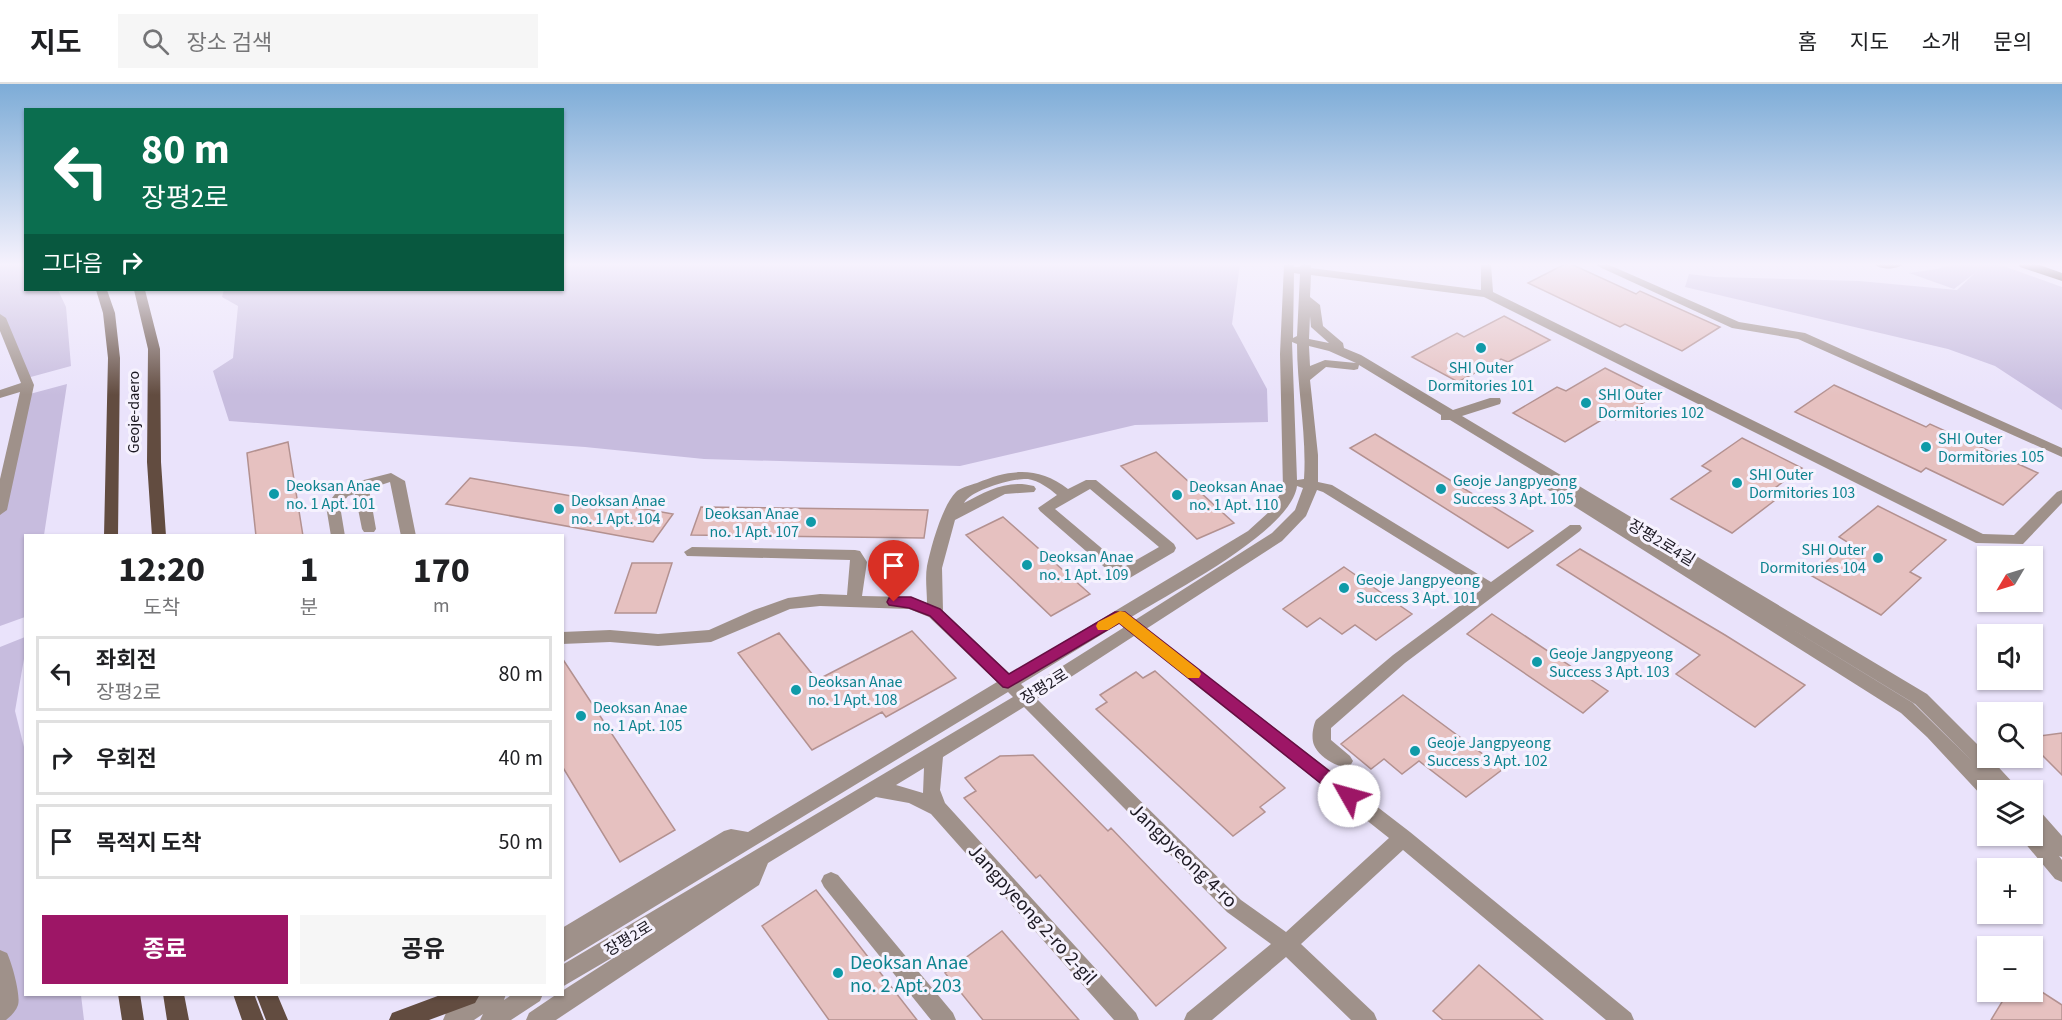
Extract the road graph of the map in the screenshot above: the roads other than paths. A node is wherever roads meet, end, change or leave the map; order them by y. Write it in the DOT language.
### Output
graph roads {
  1 [pos="107,308"];
  2 [pos="143,308"];
  3 [pos="1291,308"];
  4 [pos="1305,308"];
  5 [pos="1314,308"];
  6 [pos="1515,308"];
  7 [pos="1697,308"];
  8 [pos="0,318"];
  9 [pos="3,333"];
  10 [pos="1286,343"];
  11 [pos="1305,345"];
  12 [pos="1356,362"];
  13 [pos="1304,380"];
  14 [pos="28,385"];
  15 [pos="0,394"];
  16 [pos="1495,401"];
  17 [pos="1446,417"];
  18 [pos="2062,453"];
  19 [pos="6,467"];
  20 [pos="1291,481"];
  21 [pos="362,485"];
  22 [pos="1310,485"];
  23 [pos="1029,489"];
  24 [pos="1067,495"];
  25 [pos="2062,495"];
  26 [pos="0,510"];
  27 [pos="950,517"];
  28 [pos="1575,528"];
  29 [pos="369,529"];
  30 [pos="111,534"];
  31 [pos="159,534"];
  32 [pos="338,534"];
  33 [pos="408,534"];
  34 [pos="692,552"];
  35 [pos="1492,590"];
  36 [pos="854,601"];
  37 [pos="935,613"];
  38 [pos="1120,616"];
  39 [pos="1136,630"];
  40 [pos="564,638"];
  41 [pos="1008,682"];
  42 [pos="1025,698"];
  43 [pos="934,753"];
  44 [pos="1344,761"];
  45 [pos="1978,780"];
  46 [pos="2000,780"];
  47 [pos="875,789"];
  48 [pos="938,808"];
  49 [pos="2043,828"];
  50 [pos="1402,838"];
  51 [pos="748,840"];
  52 [pos="2037,846"];
  53 [pos="2062,849"];
  54 [pos="760,859"];
  55 [pos="2062,873"];
  56 [pos="831,881"];
  57 [pos="564,938"];
  58 [pos="1287,944"];
  59 [pos="564,953"];
  60 [pos="0,960"];
  61 [pos="564,976"];
  62 [pos="129,996"];
  63 [pos="172,996"];
  64 [pos="244,996"];
  65 [pos="267,996"];
  66 [pos="467,996"];
  67 [pos="468,996"];
  68 [pos="493,996"];
  69 [pos="530,996"];
  70 [pos="0,1012"];
  71 [pos="133,1020"];
  72 [pos="178,1020"];
  73 [pos="253,1020"];
  74 [pos="278,1020"];
  75 [pos="400,1020"];
  76 [pos="425,1020"];
  77 [pos="454,1020"];
  78 [pos="491,1020"];
  79 [pos="537,1020"];
  80 [pos="945,1020"];
  81 [pos="1128,1020"];
  82 [pos="1195,1020"];
  83 [pos="1366,1020"];
  84 [pos="1623,1020"];
  1 -- 30 [label="main road, Geoje-daero"];
  2 -- 31 [label="main road, Geoje-daero"];
  3 -- 10 [label="street, 장평2로"];
  4 -- 11 [label="street, 장평2로"];
  5 -- 12 [label="street"];
  6 -- 25 [label="street"];
  7 -- 18 [label="street"];
  8 -- 9 [label="street"];
  9 -- 14 [label="street"];
  10 -- 11 [label="street, 장평2로4길"];
  10 -- 20 [label="street, 장평2로"];
  11 -- 12 [label="street, 장평2로4길"];
  11 -- 13 [label="street, 장평2로"];
  12 -- 13 [label="street"];
  12 -- 17 [label="street, 장평2로4길"];
  13 -- 22 [label="street, 장평2로"];
  14 -- 15 [label="street"];
  14 -- 19 [label="street"];
  16 -- 17 [label="street"];
  17 -- 45 [label="street, 장평2로4길"];
  17 -- 46 [label="street, 장평2로4길"];
  19 -- 26 [label="street"];
  20 -- 22 [label="street"];
  20 -- 38 [label="street, 장평2로"];
  21 -- 29 [label="street"];
  21 -- 32 [label="street"];
  21 -- 33 [label="street"];
  22 -- 35 [label="street"];
  22 -- 39 [label="street, 장평2로"];
  23 -- 27 [label="street"];
  24 -- 24 [label="street"];
  24 -- 27 [label="street"];
  27 -- 37 [label="street"];
  28 -- 35 [label="street"];
  34 -- 36 [label="street"];
  35 -- 44 [label="street"];
  36 -- 37 [label="street"];
  36 -- 40 [label="street"];
  37 -- 41 [label="street, Jangpyeong 4-ro"];
  38 -- 39 [label="street"];
  38 -- 41 [label="street, 장평2로"];
  39 -- 42 [label="street, 장평2로"];
  39 -- 50 [label="street"];
  41 -- 42 [label="street, Jangpyeong 4-ro"];
  41 -- 51 [label="street, 장평2로"];
  42 -- 43 [label="street, 장평2로"];
  42 -- 58 [label="street, Jangpyeong 4-ro"];
  43 -- 47 [label="street, 장평2로"];
  43 -- 48 [label="street"];
  47 -- 48 [label="street"];
  47 -- 54 [label="street, 장평2로"];
  48 -- 81 [label="street, Jangpyeong 2-ro 2-gil"];
  49 -- 53 [label="street"];
  50 -- 58 [label="street"];
  50 -- 84 [label="street"];
  51 -- 57 [label="street"];
  51 -- 59 [label="street, 장평2로"];
  52 -- 55 [label="street"];
  54 -- 61 [label="street, 장평2로"];
  54 -- 79 [label="street"];
  56 -- 80 [label="street"];
  58 -- 82 [label="street"];
  58 -- 83 [label="street, Jangpyeong 4-ro"];
  60 -- 70 [label="street"];
  62 -- 71 [label="main road"];
  63 -- 72 [label="main road"];
  64 -- 73 [label="main road"];
  65 -- 74 [label="main road"];
  66 -- 75 [label="main road"];
  67 -- 76 [label="street"];
  68 -- 77 [label="street"];
  69 -- 78 [label="street"];
}
